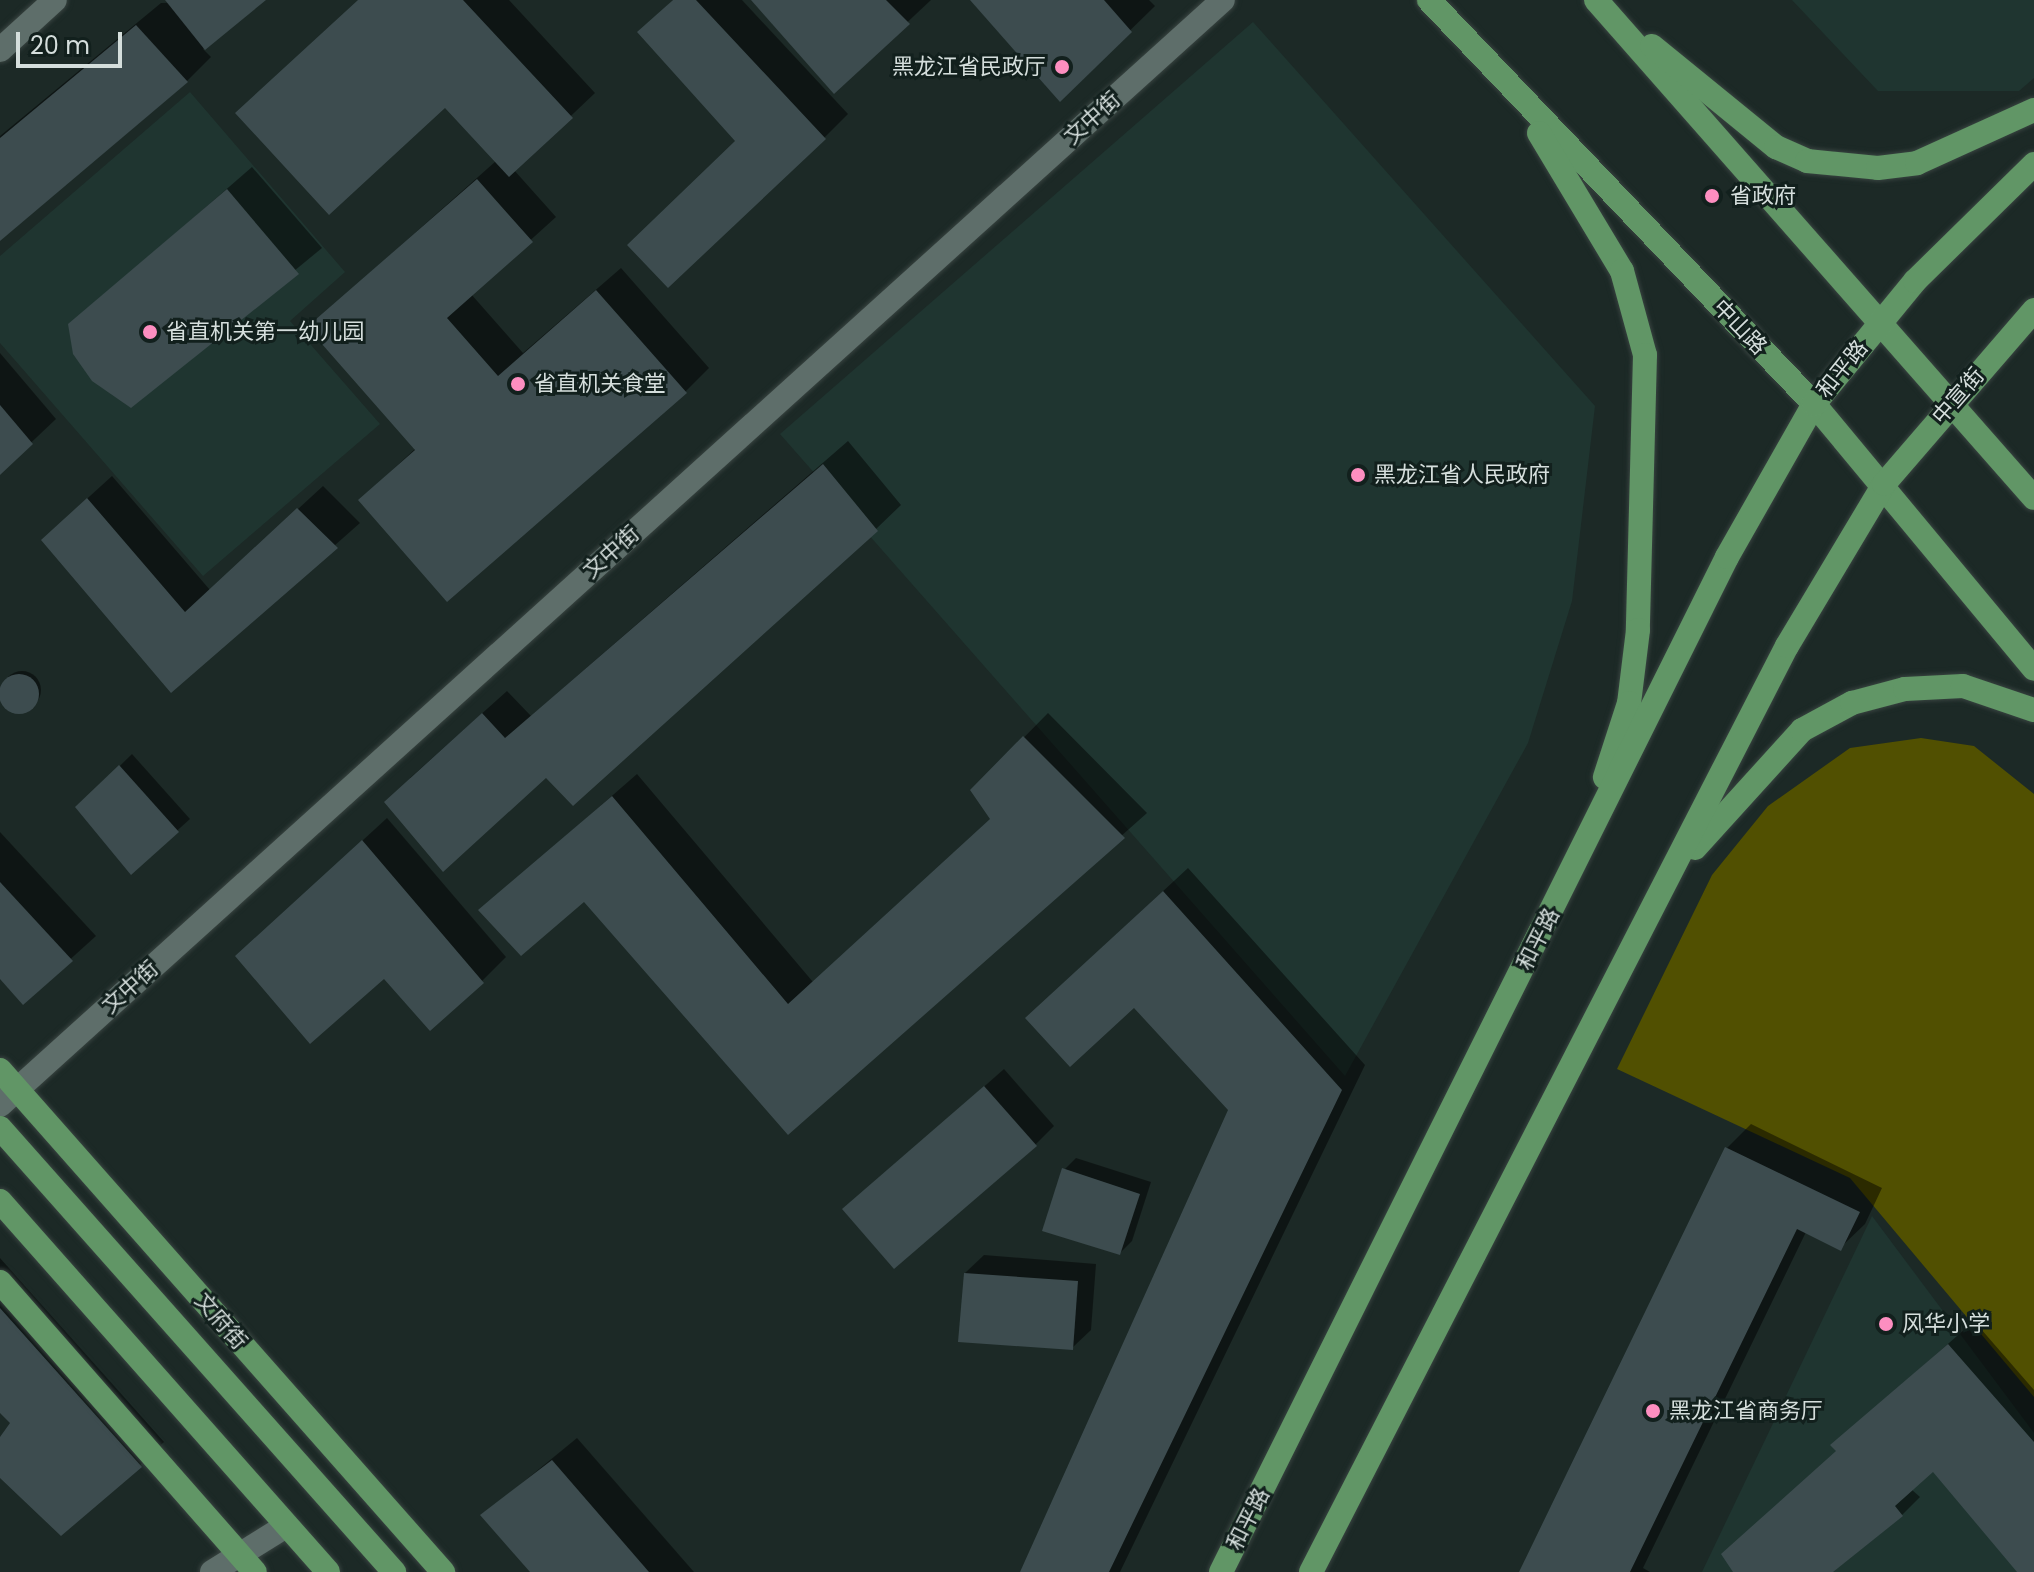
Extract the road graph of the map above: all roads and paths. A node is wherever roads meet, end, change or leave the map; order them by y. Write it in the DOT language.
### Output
graph roads {
  1 [pos="55,0"];
  2 [pos="1223,0"];
  3 [pos="1429,0"];
  4 [pos="1598,2"];
  5 [pos="0,50"];
  6 [pos="1509,87"];
  7 [pos="2034,110"];
  8 [pos="2034,164"];
  9 [pos="2034,310"];
  10 [pos="1879,322"];
  11 [pos="1814,404"];
  12 [pos="1949,406"];
  13 [pos="1884,484"];
  14 [pos="2034,498"];
  15 [pos="2034,669"];
  16 [pos="2034,710"];
  17 [pos="1584,847"];
  18 [pos="1668,881"];
  19 [pos="0,1070"];
  20 [pos="8,1097"];
  21 [pos="0,1128"];
  22 [pos="0,1201"];
  23 [pos="0,1282"];
  24 [pos="286,1526"];
  25 [pos="248,1564"];
  26 [pos="212,1572"];
  27 [pos="328,1572"];
  28 [pos="394,1572"];
  29 [pos="443,1572"];
  30 [pos="1221,1572"];
  31 [pos="1311,1572"];
  1 -- 5 [label="street"];
  2 -- 20 [label="street, 文中街"];
  3 -- 6 [label="main road, 中山路"];
  4 -- 7 [label="main road"];
  4 -- 10 [label="main road"];
  6 -- 11 [label="main road, 中山路"];
  6 -- 17 [label="main road"];
  8 -- 10 [label="main road"];
  9 -- 12 [label="main road, 中宣街"];
  10 -- 11 [label="main road, 和平路"];
  10 -- 12 [label="main road"];
  11 -- 13 [label="main road, 中山路"];
  11 -- 17 [label="main road, 和平路"];
  12 -- 13 [label="main road, 中宣街"];
  12 -- 14 [label="main road"];
  13 -- 15 [label="main road, 中山路"];
  13 -- 18 [label="main road"];
  16 -- 18 [label="main road"];
  17 -- 30 [label="main road, 和平路"];
  18 -- 31 [label="main road"];
  19 -- 20 [label="main road, 文府街"];
  20 -- 29 [label="main road, 文府街"];
  21 -- 28 [label="main road, 文府街"];
  22 -- 24 [label="main road"];
  23 -- 25 [label="main road"];
  24 -- 25 [label="street"];
  24 -- 27 [label="main road"];
  25 -- 26 [label="street"];
}
